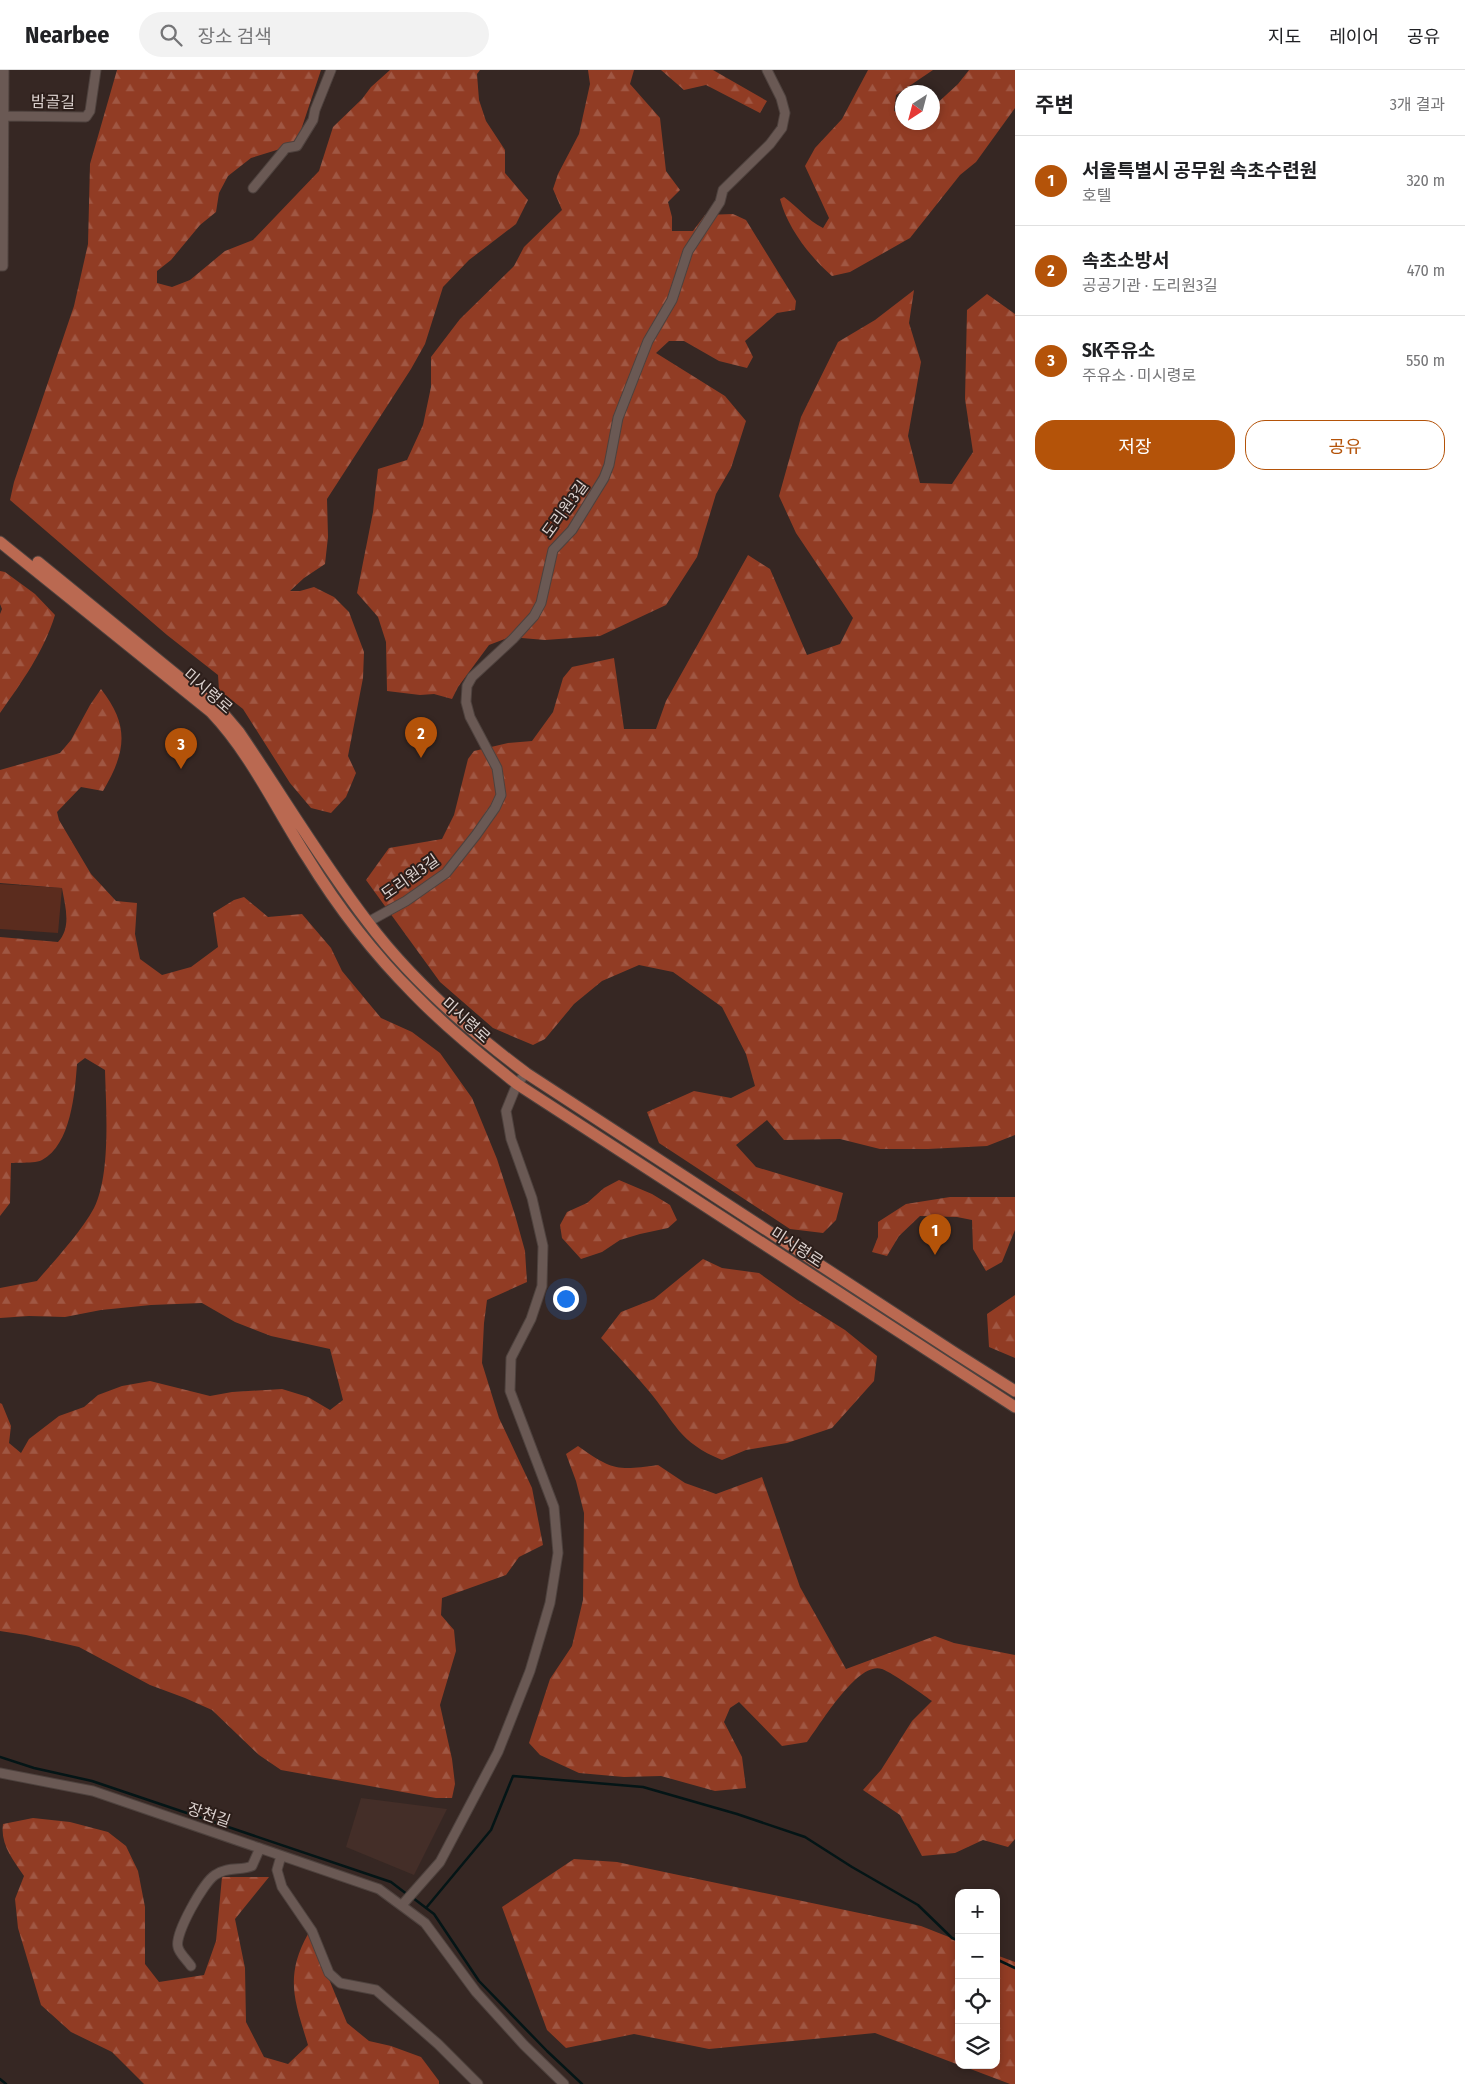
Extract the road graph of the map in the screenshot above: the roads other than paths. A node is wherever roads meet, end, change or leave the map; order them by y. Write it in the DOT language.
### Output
graph roads {
  1 [pos="4,70"];
  2 [pos="96,70"];
  3 [pos="331,70"];
  4 [pos="767,70"];
  5 [pos="2,116"];
  6 [pos="253,188"];
  7 [pos="0,266"];
  8 [pos="0,533"];
  9 [pos="0,542"];
  10 [pos="368,922"];
  11 [pos="526,1073"];
  12 [pos="517,1084"];
  13 [pos="1015,1391"];
  14 [pos="1015,1407"];
  15 [pos="0,1773"];
  16 [pos="260,1848"];
  17 [pos="281,1856"];
  18 [pos="404,1903"];
  19 [pos="191,1966"];
  20 [pos="478,2084"];
  21 [pos="564,2084"];
  1 -- 5 [label="street"];
  2 -- 5 [label="street, 밤골길"];
  3 -- 6 [label="street"];
  4 -- 10 [label="street, 도리원3길"];
  5 -- 7 [label="street"];
  8 -- 10 [label="main road, 미시령로"];
  9 -- 12 [label="main road, 미시령로"];
  10 -- 11 [label="main road, 미시령로"];
  11 -- 12 [label="street"];
  11 -- 13 [label="main road, 미시령로"];
  12 -- 14 [label="main road, 미시령로"];
  12 -- 18 [label="street"];
  15 -- 16 [label="street, 장천길"];
  16 -- 17 [label="street, 장천길"];
  16 -- 19 [label="street"];
  17 -- 18 [label="street, 장천길"];
  17 -- 20 [label="street"];
  18 -- 21 [label="street, 장천길"];
}
